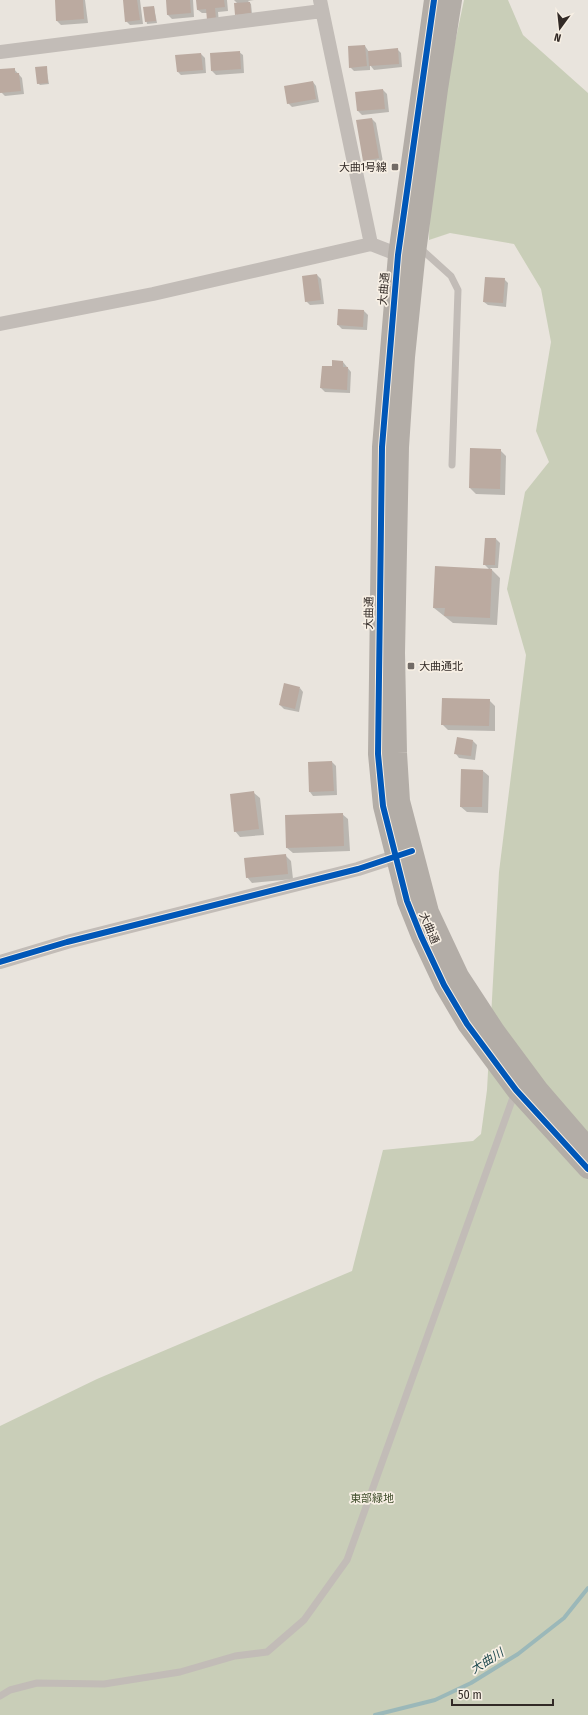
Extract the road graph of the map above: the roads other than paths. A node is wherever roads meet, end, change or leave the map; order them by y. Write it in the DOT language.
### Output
graph roads {
  1 [pos="434,0"];
  2 [pos="452,0"];
  3 [pos="321,6"];
  4 [pos="0,52"];
  5 [pos="371,244"];
  6 [pos="410,254"];
  7 [pos="0,324"];
  8 [pos="452,465"];
  9 [pos="404,854"];
  10 [pos="0,962"];
  11 [pos="516,1090"];
  12 [pos="588,1147"];
  13 [pos="588,1169"];
  14 [pos="0,1696"];
  1 -- 6 [label="street, 大曲通"];
  2 -- 6 [label="street, 大曲通"];
  3 -- 4 [label="street"];
  3 -- 5 [label="street"];
  5 -- 6 [label="street"];
  5 -- 7 [label="street"];
  6 -- 8 [label="lane"];
  6 -- 9 [label="street, 大曲通"];
  9 -- 10 [label="street"];
  9 -- 11 [label="street, 大曲通"];
  9 -- 12 [label="street, 大曲通"];
  11 -- 13 [label="street, 大曲通"];
  11 -- 14 [label="lane"];
}
